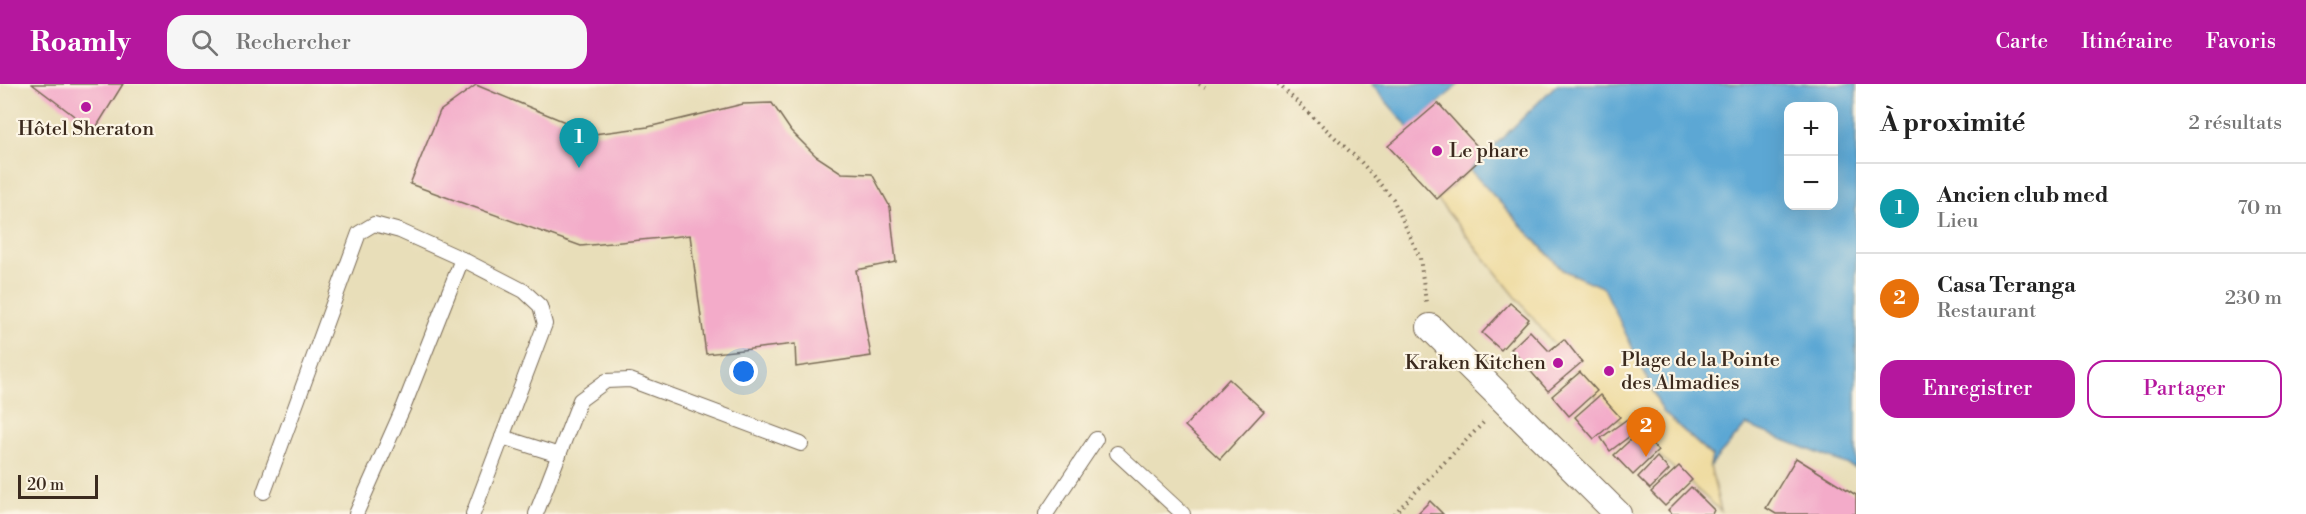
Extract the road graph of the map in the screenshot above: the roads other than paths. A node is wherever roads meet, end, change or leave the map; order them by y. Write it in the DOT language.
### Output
graph roads {
  1 [pos="462,259"];
  2 [pos="1430,327"];
  3 [pos="502,437"];
  4 [pos="1096,439"];
  5 [pos="801,444"];
  6 [pos="1117,453"];
  7 [pos="559,455"];
  8 [pos="264,492"];
  9 [pos="356,514"];
  10 [pos="473,514"];
  11 [pos="536,514"];
  12 [pos="1046,514"];
  13 [pos="1183,514"];
  14 [pos="1618,514"];
  1 -- 3 [label="lane"];
  1 -- 8 [label="lane"];
  1 -- 9 [label="lane"];
  2 -- 14 [label="street"];
  3 -- 7 [label="lane"];
  3 -- 10 [label="lane"];
  4 -- 12 [label="lane"];
  5 -- 7 [label="lane"];
  6 -- 13 [label="lane"];
  7 -- 11 [label="lane"];
}
